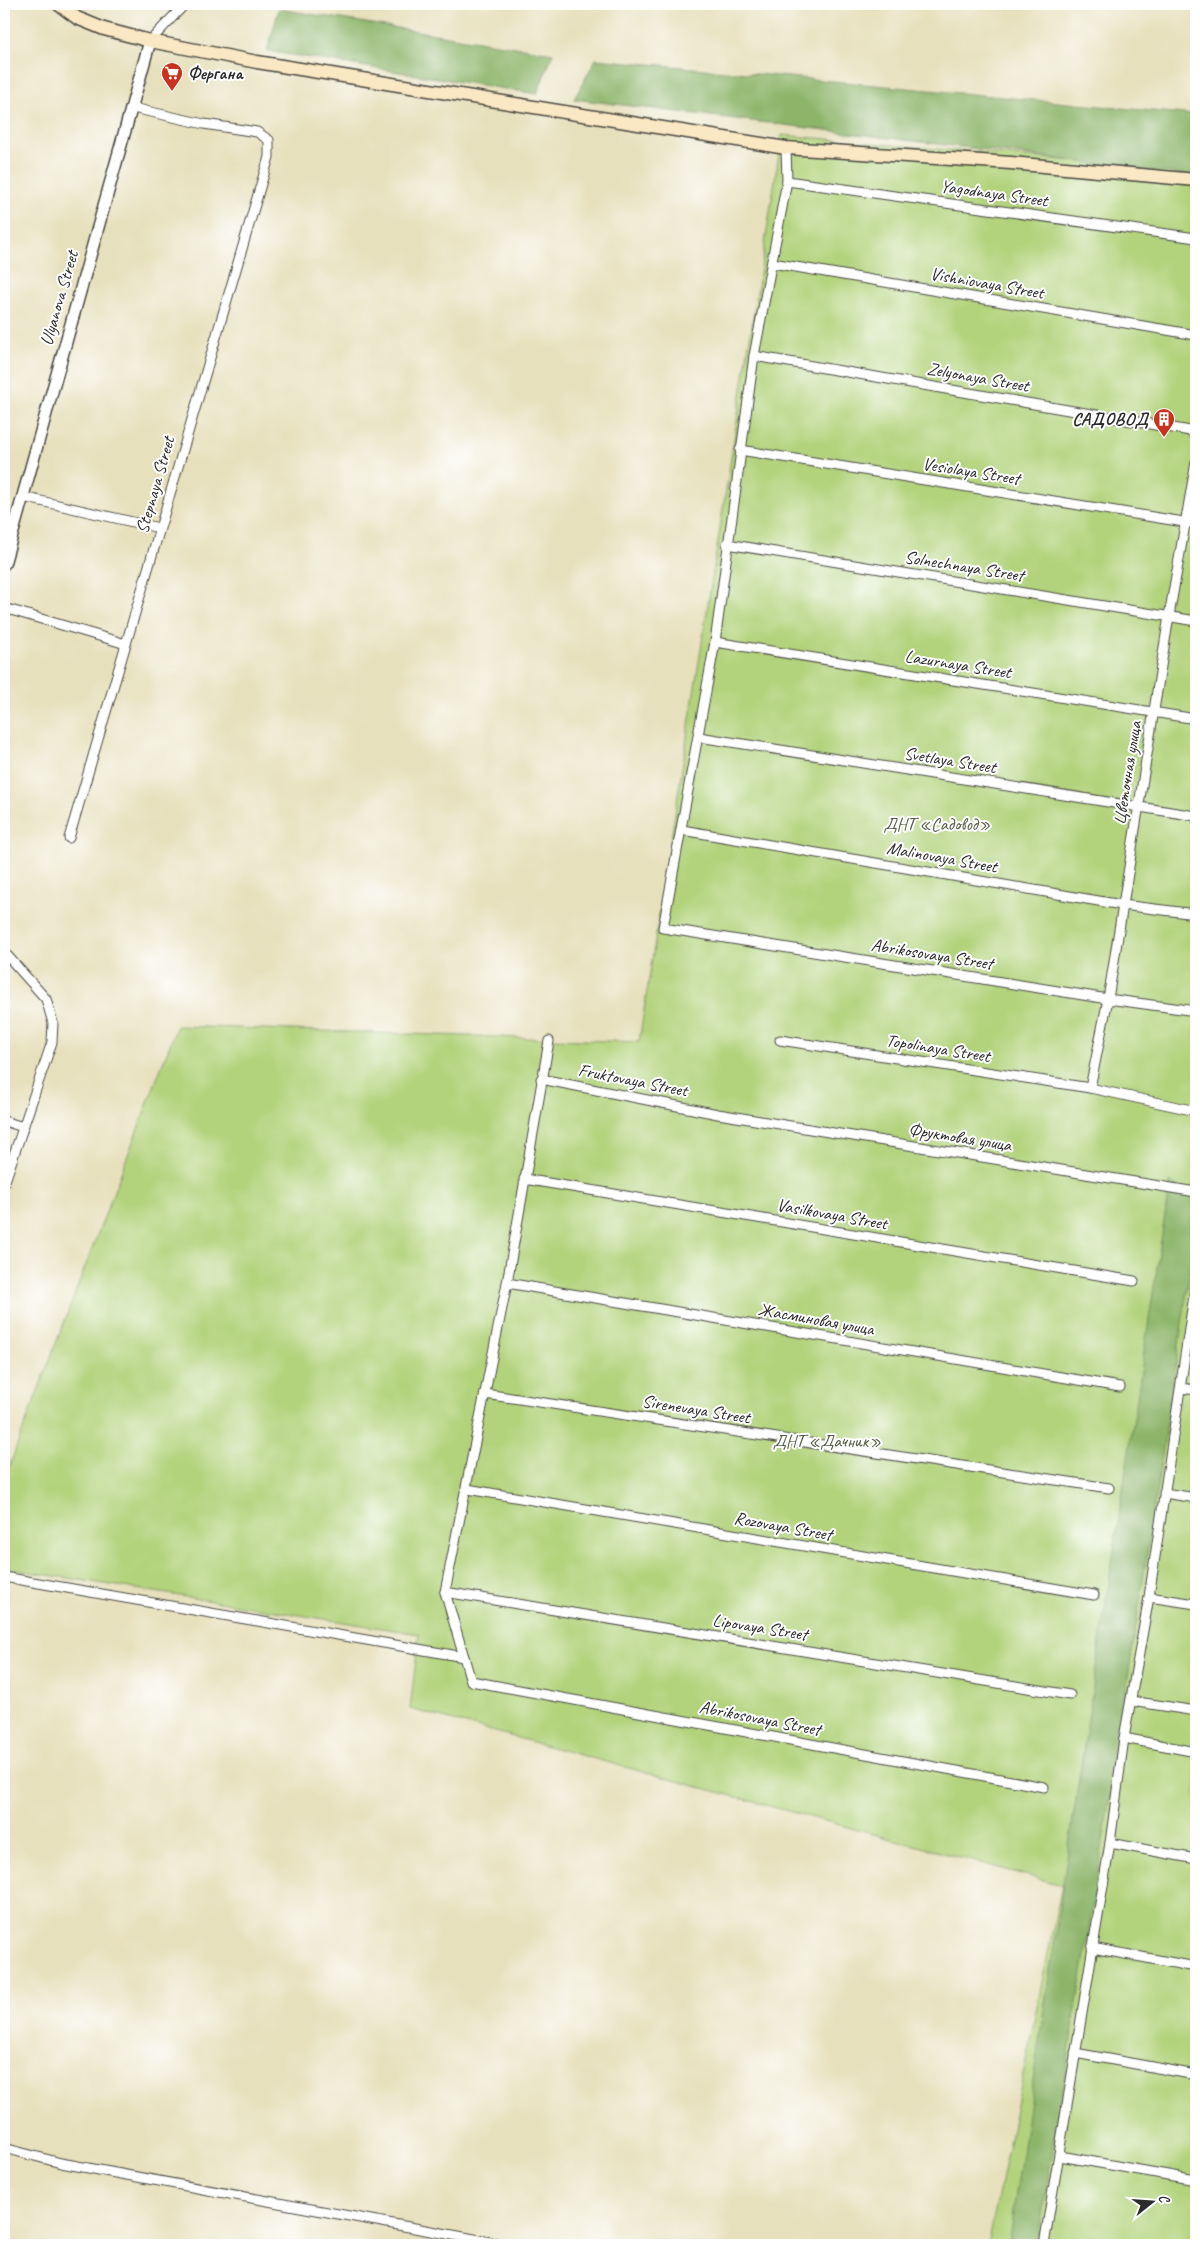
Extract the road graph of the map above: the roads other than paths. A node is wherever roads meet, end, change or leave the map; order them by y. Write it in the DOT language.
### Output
graph roads {
  1 [pos="58,4"];
  2 [pos="185,4"];
  3 [pos="150,41"];
  4 [pos="133,108"];
  5 [pos="786,148"];
  6 [pos="1196,180"];
  7 [pos="787,181"];
  8 [pos="1196,238"];
  9 [pos="772,263"];
  10 [pos="1196,335"];
  11 [pos="754,356"];
  12 [pos="1196,432"];
  13 [pos="740,450"];
  14 [pos="1196,462"];
  15 [pos="23,496"];
  16 [pos="1186,522"];
  17 [pos="1196,524"];
  18 [pos="159,528"];
  19 [pos="727,544"];
  20 [pos="4,564"];
  21 [pos="4,608"];
  22 [pos="1169,616"];
  23 [pos="1196,621"];
  24 [pos="714,642"];
  25 [pos="126,644"];
  26 [pos="1154,711"];
  27 [pos="1196,719"];
  28 [pos="699,737"];
  29 [pos="1139,806"];
  30 [pos="1196,816"];
  31 [pos="682,830"];
  32 [pos="69,838"];
  33 [pos="1122,905"];
  34 [pos="1196,914"];
  35 [pos="4,952"];
  36 [pos="1108,999"];
  37 [pos="1196,1011"];
  38 [pos="780,1040"];
  39 [pos="549,1041"];
  40 [pos="541,1079"];
  41 [pos="1090,1088"];
  42 [pos="1196,1111"];
  43 [pos="4,1121"];
  44 [pos="22,1127"];
  45 [pos="524,1179"];
  46 [pos="4,1184"];
  47 [pos="1196,1192"];
  48 [pos="1134,1281"];
  49 [pos="507,1283"];
  50 [pos="1196,1286"];
  51 [pos="1120,1387"];
  52 [pos="1181,1388"];
  53 [pos="1196,1390"];
  54 [pos="485,1394"];
  55 [pos="1109,1488"];
  56 [pos="467,1489"];
  57 [pos="1164,1493"];
  58 [pos="1196,1498"];
  59 [pos="4,1577"];
  60 [pos="445,1592"];
  61 [pos="1094,1595"];
  62 [pos="1149,1597"];
  63 [pos="1196,1604"];
  64 [pos="464,1657"];
  65 [pos="1070,1695"];
  66 [pos="1131,1701"];
  67 [pos="1196,1711"];
  68 [pos="1124,1738"];
  69 [pos="1196,1752"];
  70 [pos="1044,1787"];
  71 [pos="1110,1843"];
  72 [pos="1196,1859"];
  73 [pos="1092,1948"];
  74 [pos="1196,1967"];
  75 [pos="1075,2053"];
  76 [pos="1196,2075"];
  77 [pos="4,2148"];
  78 [pos="1060,2156"];
  79 [pos="1196,2180"];
  80 [pos="507,2245"];
  81 [pos="1044,2245"];
  1 -- 3 [label="main road"];
  2 -- 3 [label="street"];
  3 -- 4 [label="street, Ulyanova Street"];
  3 -- 5 [label="main road"];
  4 -- 15 [label="street, Ulyanova Street"];
  4 -- 18 [label="street, Stepnaya Street"];
  5 -- 6 [label="main road"];
  5 -- 7 [label="street"];
  7 -- 8 [label="street, Yagodnaya Street"];
  7 -- 9 [label="street"];
  9 -- 10 [label="street, Vishniovaya Street"];
  9 -- 11 [label="street"];
  11 -- 12 [label="street, Zelyonaya Street"];
  11 -- 13 [label="street"];
  13 -- 16 [label="street, Vesiolaya Street"];
  13 -- 19 [label="street"];
  14 -- 16 [label="street, Цветочная улица"];
  15 -- 18 [label="street"];
  15 -- 20 [label="street, Ulyanova Street"];
  16 -- 17 [label="street, Vesiolaya Street"];
  16 -- 22 [label="street, Цветочная улица"];
  18 -- 25 [label="street, Stepnaya Street"];
  19 -- 22 [label="street, Solnechnaya Street"];
  19 -- 24 [label="street"];
  21 -- 25 [label="street"];
  22 -- 23 [label="street, Solnechnaya Street"];
  22 -- 26 [label="street, Цветочная улица"];
  24 -- 26 [label="street, Lazurnaya Street"];
  24 -- 28 [label="street"];
  25 -- 32 [label="street, Stepnaya Street"];
  26 -- 27 [label="street, Lazurnaya Street"];
  26 -- 29 [label="street, Цветочная улица"];
  28 -- 29 [label="street, Svetlaya Street"];
  28 -- 31 [label="street"];
  29 -- 30 [label="street, Svetlaya Street"];
  29 -- 33 [label="street, Цветочная улица"];
  31 -- 33 [label="street, Malinovaya Street"];
  31 -- 36 [label="street, Abrikosovaya Street"];
  33 -- 34 [label="street, Malinovaya Street"];
  33 -- 36 [label="street, Цветочная улица"];
  35 -- 44 [label="street"];
  36 -- 37 [label="street, Abrikosovaya Street"];
  36 -- 41 [label="street, Цветочная улица"];
  38 -- 41 [label="street, Topolinaya Street"];
  39 -- 40 [label="street"];
  40 -- 45 [label="street"];
  40 -- 47 [label="street, Fruktovaya Street"];
  41 -- 42 [label="street, Topolinaya Street"];
  43 -- 44 [label="street"];
  44 -- 46 [label="street"];
  45 -- 48 [label="street, Vasilkovaya Street"];
  45 -- 49 [label="street"];
  49 -- 51 [label="street, Жасминовая улица"];
  49 -- 54 [label="street"];
  50 -- 52 [label="street"];
  52 -- 53 [label="street"];
  52 -- 57 [label="street"];
  54 -- 55 [label="street, Sirenevaya Street"];
  54 -- 56 [label="street"];
  56 -- 60 [label="street"];
  56 -- 61 [label="street, Rozovaya Street"];
  57 -- 58 [label="street"];
  57 -- 62 [label="street"];
  59 -- 64 [label="street"];
  60 -- 64 [label="street"];
  60 -- 65 [label="street, Lipovaya Street"];
  62 -- 63 [label="street"];
  62 -- 66 [label="street"];
  64 -- 70 [label="street, Abrikosovaya Street"];
  66 -- 67 [label="street"];
  66 -- 68 [label="street"];
  68 -- 69 [label="street"];
  68 -- 71 [label="street"];
  71 -- 72 [label="street"];
  71 -- 73 [label="street"];
  73 -- 74 [label="street"];
  73 -- 75 [label="street"];
  75 -- 76 [label="street"];
  75 -- 78 [label="street"];
  77 -- 80 [label="street"];
  78 -- 79 [label="street"];
  78 -- 81 [label="street"];
}
